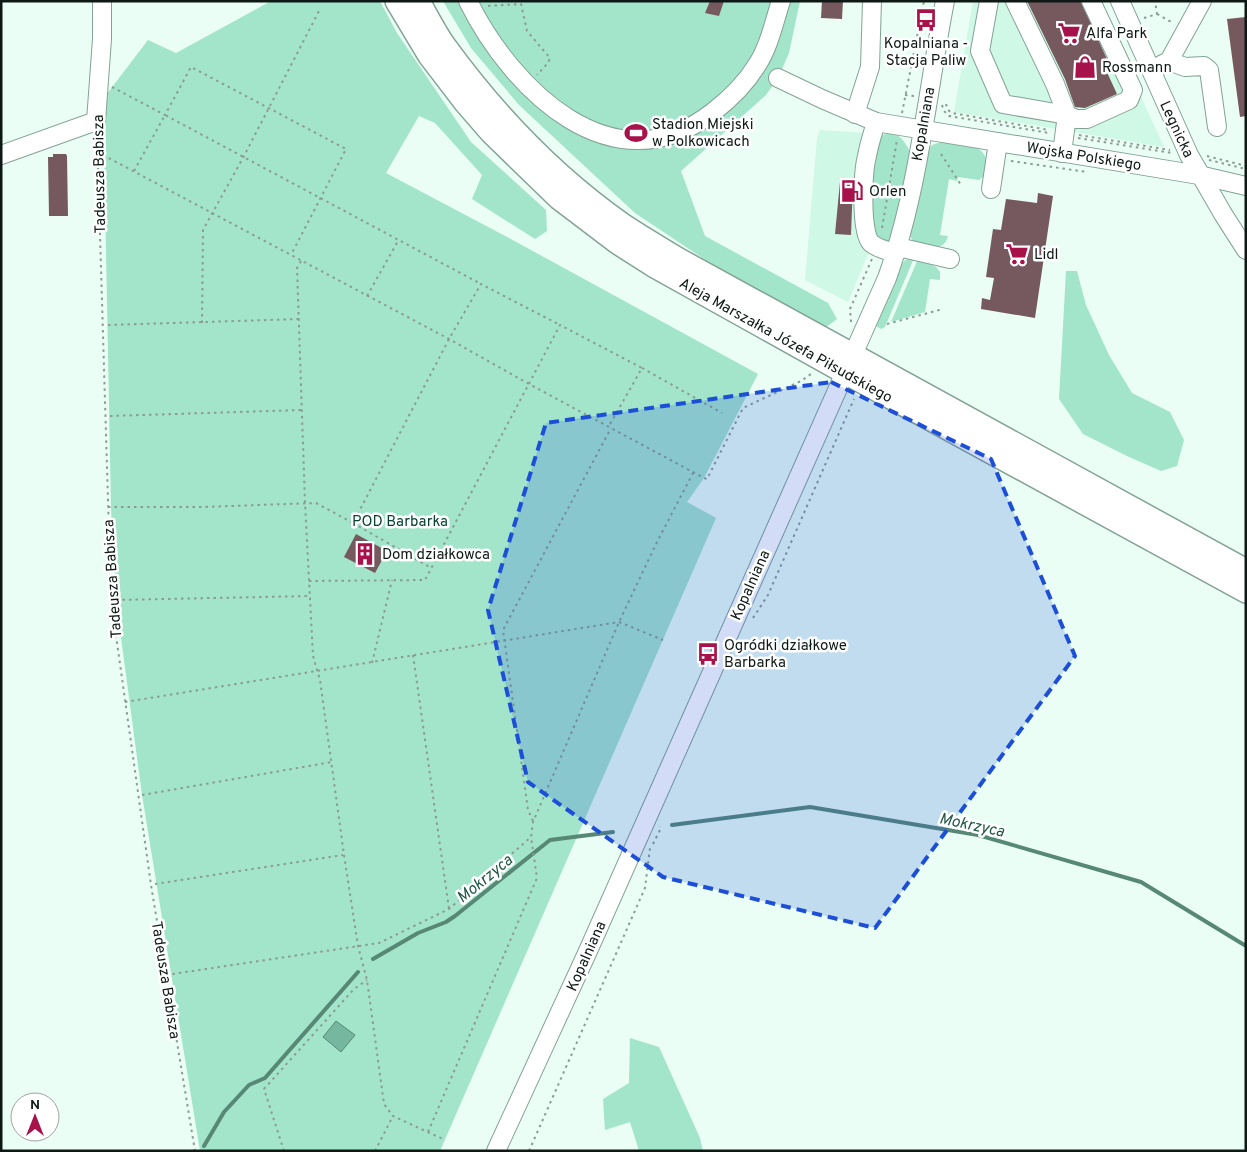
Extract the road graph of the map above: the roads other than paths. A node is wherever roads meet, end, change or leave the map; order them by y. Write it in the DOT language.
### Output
graph roads {
  1 [pos="102,1"];
  2 [pos="396,1"];
  3 [pos="419,1"];
  4 [pos="468,1"];
  5 [pos="781,1"];
  6 [pos="872,1"];
  7 [pos="945,1"];
  8 [pos="989,1"];
  9 [pos="1015,1"];
  10 [pos="1092,1"];
  11 [pos="1120,1"];
  12 [pos="1202,1"];
  13 [pos="1169,61"];
  14 [pos="1150,70"];
  15 [pos="778,78"];
  16 [pos="855,114"];
  17 [pos="876,122"];
  18 [pos="1066,124"];
  19 [pos="1217,127"];
  20 [pos="922,130"];
  21 [pos="998,142"];
  22 [pos="1062,153"];
  23 [pos="1,155"];
  24 [pos="1200,175"];
  25 [pos="1244,185"];
  26 [pos="991,189"];
  27 [pos="1223,214"];
  28 [pos="897,250"];
  29 [pos="1246,250"];
  30 [pos="950,259"];
  31 [pos="849,364"];
  32 [pos="1246,570"];
  33 [pos="1246,592"];
  34 [pos="496,1151"];
  1 -- 23 [label="street, Tadeusza Babisza"];
  2 -- 31 [label="main road, Aleja Marszałka Józefa Piłsudskiego"];
  3 -- 31 [label="main road, Aleja Marszałka Józefa Piłsudskiego"];
  4 -- 5 [label="street"];
  6 -- 16 [label="street"];
  7 -- 20 [label="street, Kopalniana"];
  8 -- 18 [label="street"];
  9 -- 18 [label="street"];
  10 -- 18 [label="street"];
  11 -- 14 [label="street, Legnicka"];
  12 -- 13 [label="street"];
  13 -- 14 [label="street"];
  13 -- 19 [label="street"];
  14 -- 24 [label="street, Legnicka"];
  15 -- 16 [label="street, Wojska Polskiego"];
  16 -- 17 [label="street, Wojska Polskiego"];
  17 -- 20 [label="street, Wojska Polskiego"];
  17 -- 28 [label="street"];
  18 -- 22 [label="street"];
  20 -- 21 [label="street, Wojska Polskiego"];
  20 -- 28 [label="street, Kopalniana"];
  21 -- 22 [label="street, Wojska Polskiego"];
  21 -- 26 [label="street"];
  22 -- 24 [label="street, Wojska Polskiego"];
  24 -- 25 [label="street, Wojska Polskiego"];
  24 -- 27 [label="street, Legnicka"];
  25 -- 27 [label="street"];
  27 -- 29 [label="street, Legnicka"];
  28 -- 30 [label="street"];
  28 -- 31 [label="street, Kopalniana"];
  31 -- 32 [label="main road, Aleja Marszałka Józefa Piłsudskiego"];
  31 -- 33 [label="main road, Aleja Marszałka Józefa Piłsudskiego"];
  31 -- 34 [label="street, Kopalniana"];
}
